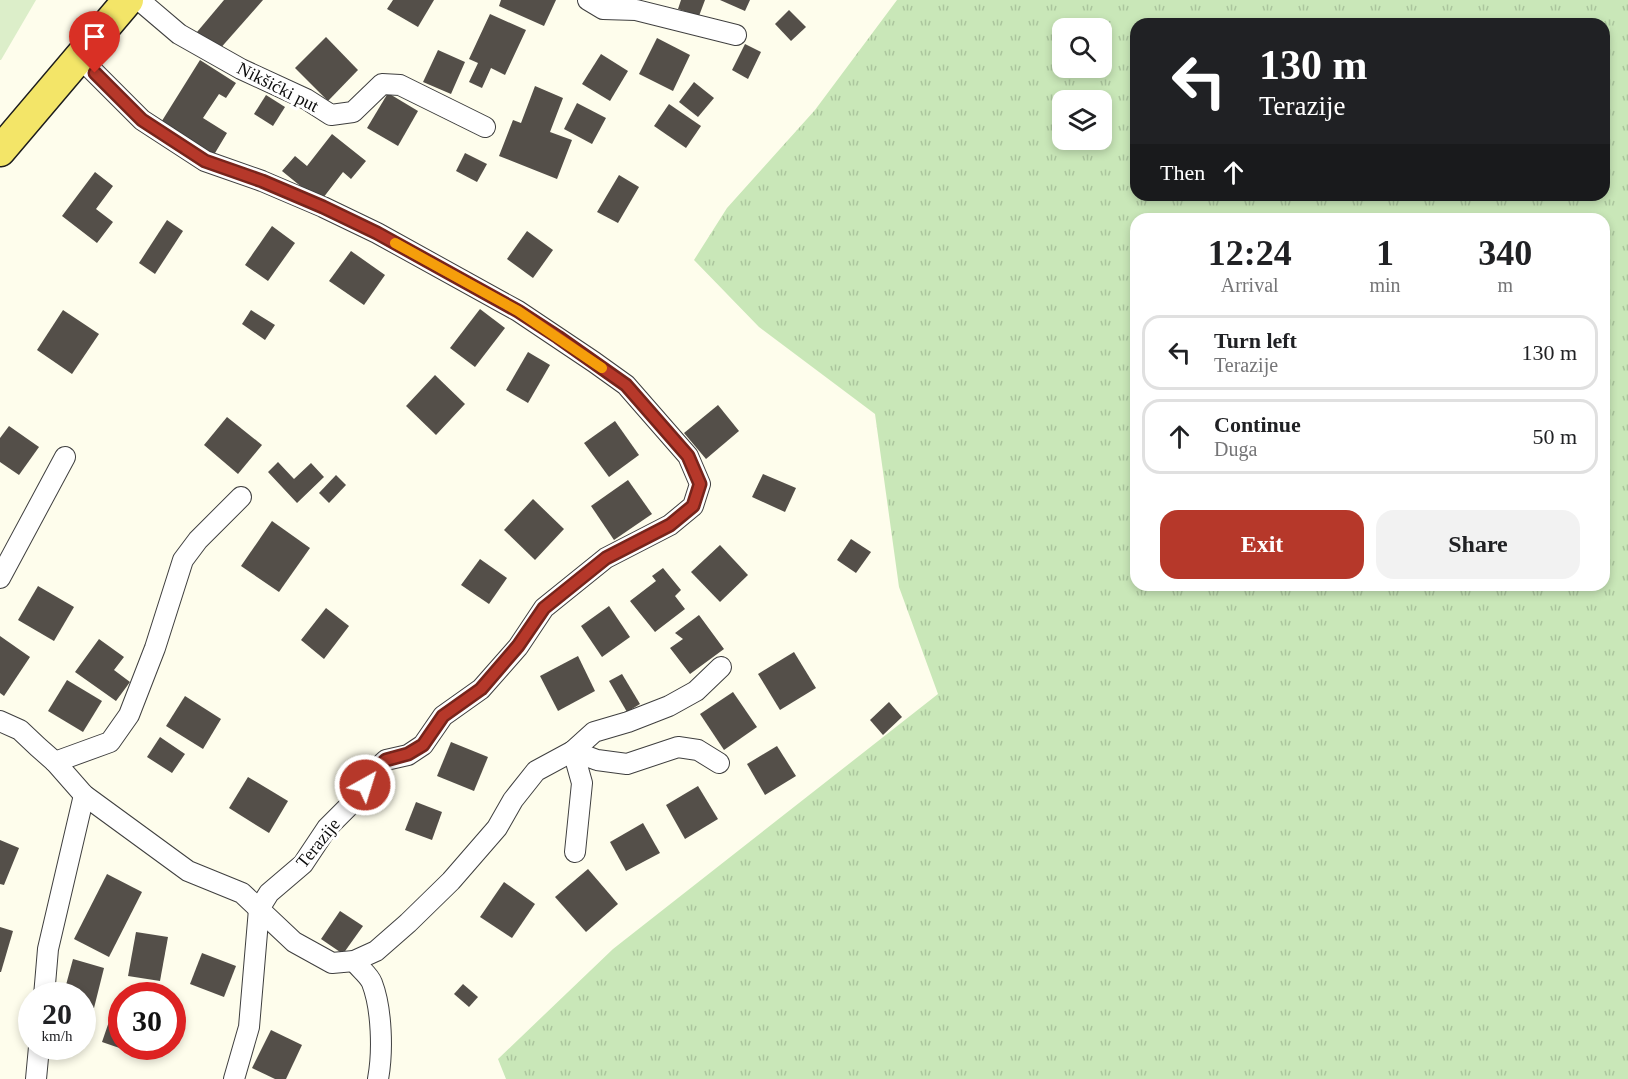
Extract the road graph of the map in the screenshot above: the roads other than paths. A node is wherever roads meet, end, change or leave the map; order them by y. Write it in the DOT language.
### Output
graph roads {
  1 [pos="128,0"];
  2 [pos="140,0"];
  3 [pos="588,0"];
  4 [pos="736,35"];
  5 [pos="79,57"];
  6 [pos="485,127"];
  7 [pos="0,151"];
  8 [pos="65,457"];
  9 [pos="241,497"];
  10 [pos="0,578"];
  11 [pos="721,667"];
  12 [pos="0,722"];
  13 [pos="573,751"];
  14 [pos="55,762"];
  15 [pos="719,763"];
  16 [pos="84,795"];
  17 [pos="575,852"];
  18 [pos="259,909"];
  19 [pos="354,961"];
  20 [pos="45,982"];
  21 [pos="38,1060"];
  22 [pos="36,1079"];
  23 [pos="234,1079"];
  24 [pos="378,1079"];
  1 -- 5 [label="main road"];
  2 -- 6 [label="street, Nikšićki put"];
  3 -- 4 [label="street"];
  5 -- 7 [label="main road"];
  5 -- 18 [label="street, Terazije"];
  8 -- 10 [label="street"];
  9 -- 14 [label="street"];
  11 -- 13 [label="street"];
  12 -- 14 [label="street"];
  13 -- 15 [label="street"];
  13 -- 17 [label="street"];
  13 -- 19 [label="street"];
  14 -- 16 [label="street"];
  16 -- 18 [label="street"];
  16 -- 20 [label="street"];
  18 -- 19 [label="street"];
  18 -- 23 [label="street"];
  19 -- 24 [label="street"];
  21 -- 22 [label="street"];
}
